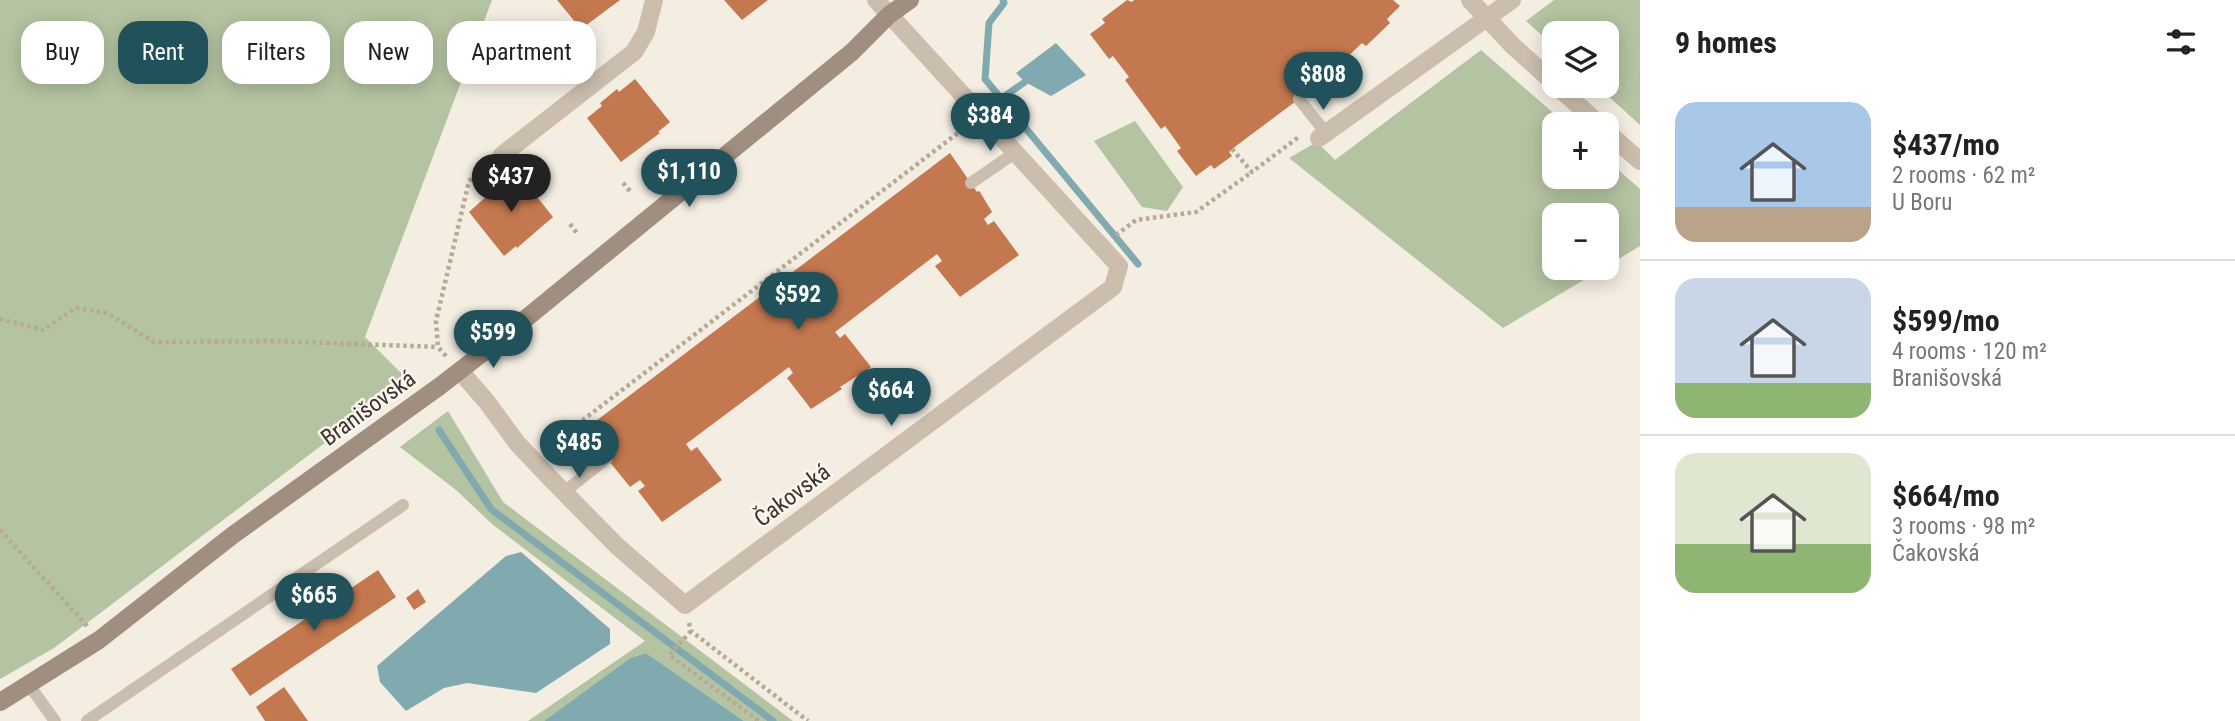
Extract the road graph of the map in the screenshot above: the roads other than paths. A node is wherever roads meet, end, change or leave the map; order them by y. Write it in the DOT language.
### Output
graph roads {
  1 [pos="653,0"];
  2 [pos="876,0"];
  3 [pos="910,0"];
  4 [pos="1471,0"];
  5 [pos="1512,0"];
  6 [pos="889,15"];
  7 [pos="1488,18"];
  8 [pos="1542,73"];
  9 [pos="1570,98"];
  10 [pos="1299,99"];
  11 [pos="1585,112"];
  12 [pos="1321,131"];
  13 [pos="1619,142"];
  14 [pos="1016,152"];
  15 [pos="502,155"];
  16 [pos="1640,161"];
  17 [pos="971,183"];
  18 [pos="460,371"];
  19 [pos="607,458"];
  20 [pos="564,492"];
  21 [pos="403,505"];
  22 [pos="29,685"];
  23 [pos="0,702"];
  24 [pos="55,721"];
  25 [pos="88,721"];
  1 -- 15 [label="street"];
  2 -- 6 [label="street"];
  3 -- 6 [label="street, Branišovská"];
  4 -- 7 [label="street"];
  5 -- 7 [label="street"];
  6 -- 14 [label="street"];
  6 -- 18 [label="street, Branišovská"];
  7 -- 8 [label="street"];
  7 -- 12 [label="street"];
  9 -- 11 [label="street"];
  10 -- 12 [label="lane"];
  13 -- 16 [label="street"];
  14 -- 17 [label="lane"];
  14 -- 20 [label="street, Čakovská"];
  18 -- 20 [label="street"];
  18 -- 22 [label="street, Branišovská"];
  19 -- 20 [label="lane"];
  21 -- 25 [label="lane"];
  22 -- 23 [label="street, Branišovská"];
  22 -- 24 [label="lane"];
}
